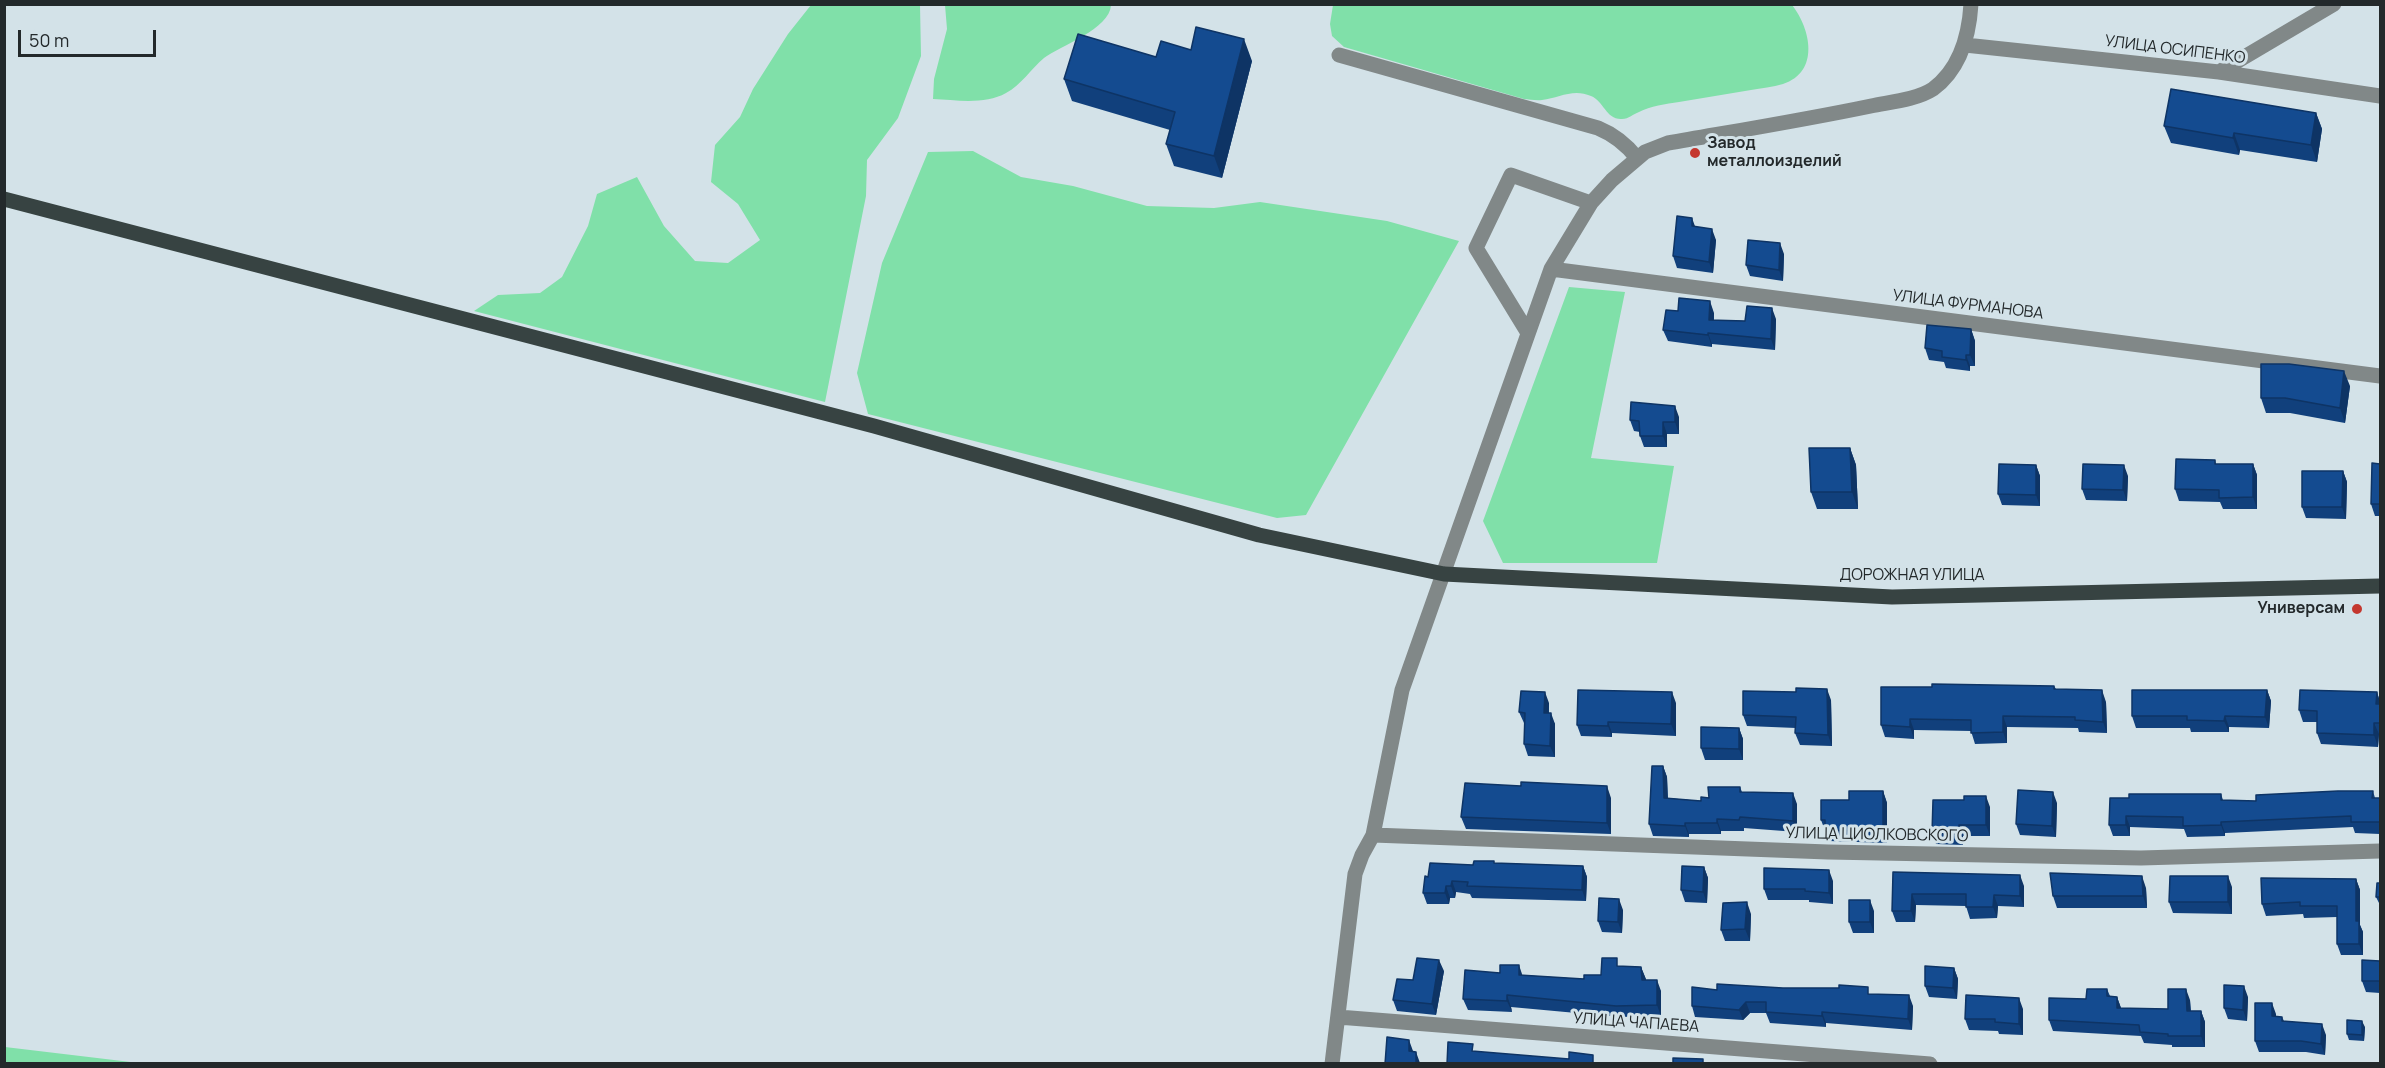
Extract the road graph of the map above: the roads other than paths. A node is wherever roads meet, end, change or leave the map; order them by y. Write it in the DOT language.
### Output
graph roads {
  1 [pos="1971,4"];
  2 [pos="2334,4"];
  3 [pos="1965,45"];
  4 [pos="1339,55"];
  5 [pos="2218,72"];
  6 [pos="2380,96"];
  7 [pos="1637,158"];
  8 [pos="4,199"];
  9 [pos="1591,203"];
  10 [pos="1551,269"];
  11 [pos="1528,333"];
  12 [pos="2380,376"];
  13 [pos="1444,574"];
  14 [pos="2380,586"];
  15 [pos="1373,835"];
  16 [pos="2380,851"];
  17 [pos="1338,1017"];
  18 [pos="1332,1064"];
  19 [pos="1930,1064"];
  1 -- 3 [label="street"];
  2 -- 5 [label="street"];
  3 -- 5 [label="street, УЛИЦА ОСИПЕНКО"];
  3 -- 7 [label="street"];
  4 -- 7 [label="street"];
  5 -- 6 [label="street, УЛИЦА ОСИПЕНКО"];
  7 -- 9 [label="street"];
  8 -- 13 [label="main road, ДОРОЖНАЯ УЛИЦА"];
  9 -- 10 [label="street"];
  9 -- 11 [label="street"];
  10 -- 11 [label="street"];
  10 -- 12 [label="street, УЛИЦА ФУРМАНОВА"];
  11 -- 13 [label="street"];
  13 -- 14 [label="main road, ДОРОЖНАЯ УЛИЦА"];
  13 -- 15 [label="street"];
  15 -- 16 [label="street, УЛИЦА ЦИОЛКОВСКОГО"];
  15 -- 17 [label="street"];
  17 -- 18 [label="street"];
  17 -- 19 [label="street, УЛИЦА ЧАПАЕВА"];
}
